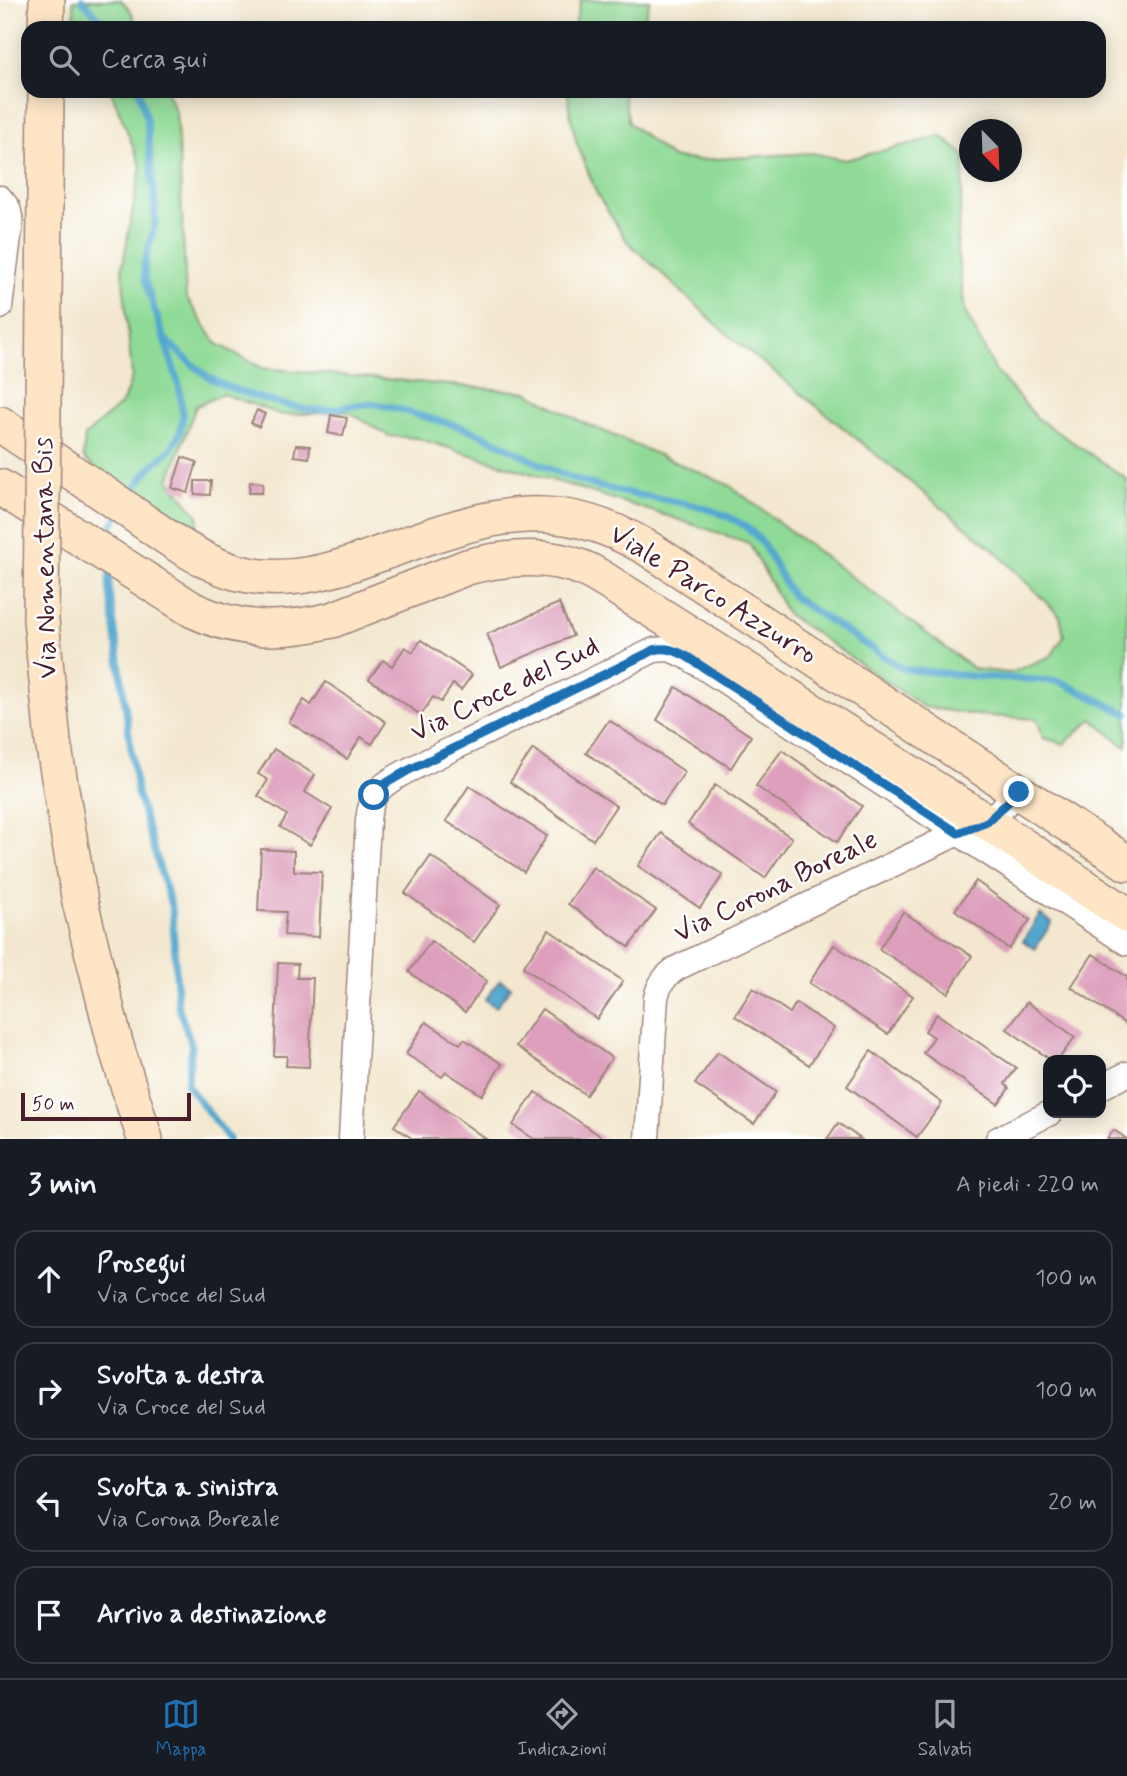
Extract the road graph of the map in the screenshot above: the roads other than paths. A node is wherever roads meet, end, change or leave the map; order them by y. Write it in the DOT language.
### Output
graph roads {
  1 [pos="47,0"];
  2 [pos="46,21"];
  3 [pos="46,98"];
  4 [pos="0,198"];
  5 [pos="0,307"];
  6 [pos="0,424"];
  7 [pos="0,486"];
  8 [pos="1019,792"];
  9 [pos="973,827"];
  10 [pos="1127,863"];
  11 [pos="1127,915"];
  12 [pos="1127,943"];
  13 [pos="1127,1074"];
  14 [pos="1106,1084"];
  15 [pos="1043,1116"];
  16 [pos="145,1139"];
  17 [pos="351,1139"];
  18 [pos="646,1139"];
  19 [pos="998,1139"];
  1 -- 2 [label="street"];
  3 -- 16 [label="street, Via Nomentana Bis, bridge"];
  4 -- 5 [label="street"];
  6 -- 8 [label="street, Viale Parco Azzurro"];
  7 -- 9 [label="street, Viale Parco Azzurro"];
  8 -- 9 [label="street, Via Corona Boreale"];
  8 -- 10 [label="street, Viale Parco Azzurro"];
  9 -- 11 [label="street, Viale Parco Azzurro"];
  9 -- 12 [label="street, Via Croce del Sud"];
  9 -- 17 [label="street, Via Croce del Sud"];
  9 -- 18 [label="street, Via Corona Boreale"];
  13 -- 14 [label="street"];
  15 -- 19 [label="street"];
}
